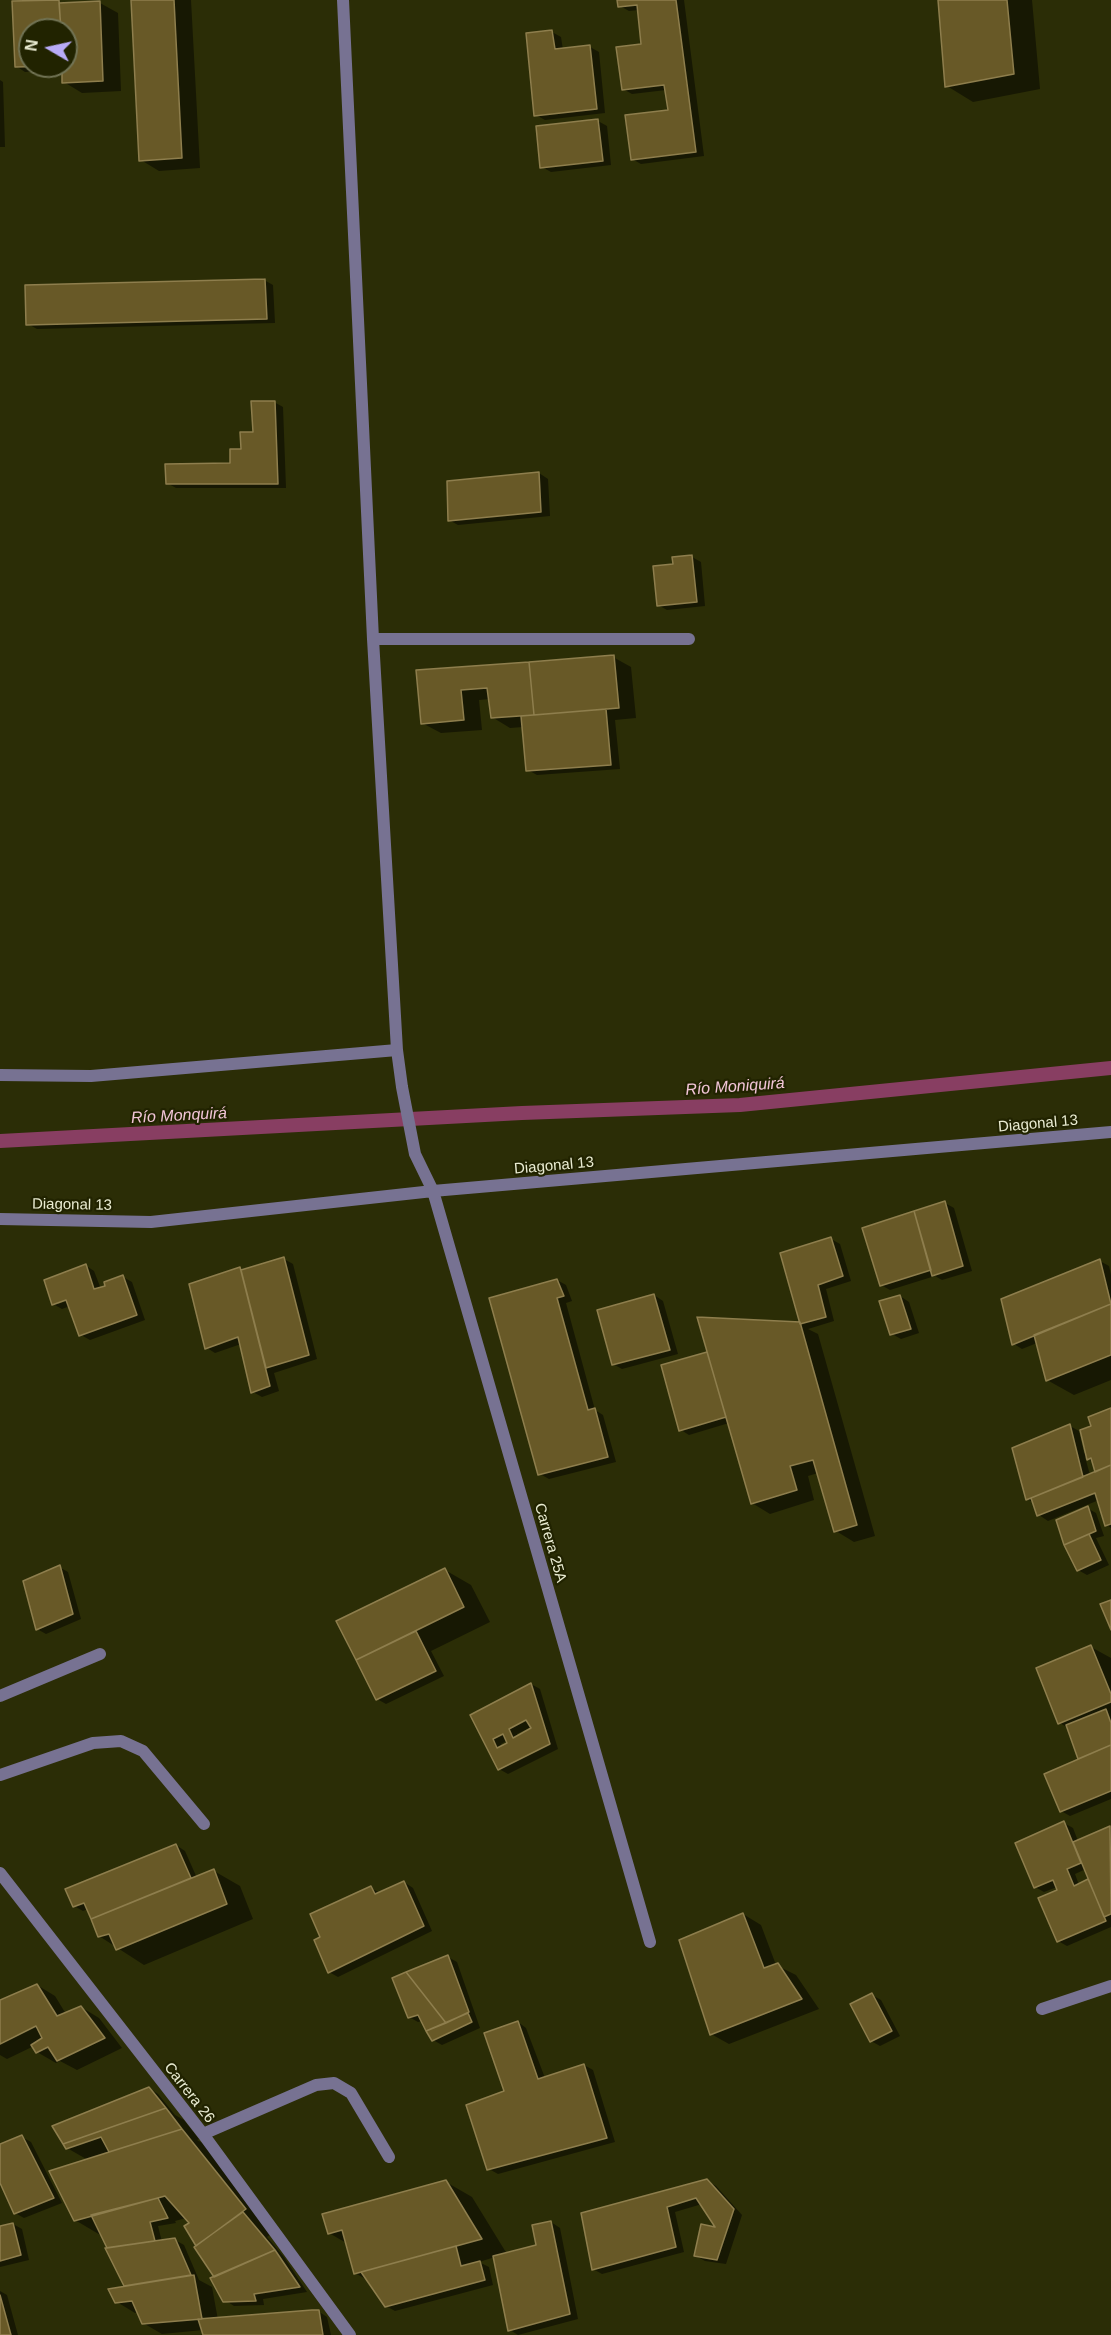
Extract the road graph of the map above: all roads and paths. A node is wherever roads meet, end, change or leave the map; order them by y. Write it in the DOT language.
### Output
graph roads {
  1 [pos="343,0"];
  2 [pos="373,639"];
  3 [pos="689,639"];
  4 [pos="397,1050"];
  5 [pos="0,1075"];
  6 [pos="1111,1132"];
  7 [pos="433,1191"];
  8 [pos="0,1219"];
  9 [pos="100,1654"];
  10 [pos="0,1696"];
  11 [pos="0,1775"];
  12 [pos="204,1824"];
  13 [pos="0,1873"];
  14 [pos="650,1942"];
  15 [pos="1111,1986"];
  16 [pos="1042,2009"];
  17 [pos="203,2134"];
  18 [pos="389,2157"];
  19 [pos="350,2335"];
  1 -- 2 [label="street, Carrera 25A"];
  2 -- 3 [label="street"];
  2 -- 4 [label="street, Carrera 25A"];
  4 -- 5 [label="street"];
  4 -- 7 [label="street, Carrera 25A"];
  6 -- 7 [label="street, Diagonal 13"];
  7 -- 8 [label="street, Diagonal 13"];
  7 -- 14 [label="street, Carrera 25A"];
  9 -- 10 [label="street"];
  11 -- 12 [label="street"];
  13 -- 17 [label="street, Carrera 26"];
  15 -- 16 [label="street"];
  17 -- 18 [label="street"];
  17 -- 19 [label="street, Carrera 26"];
}
